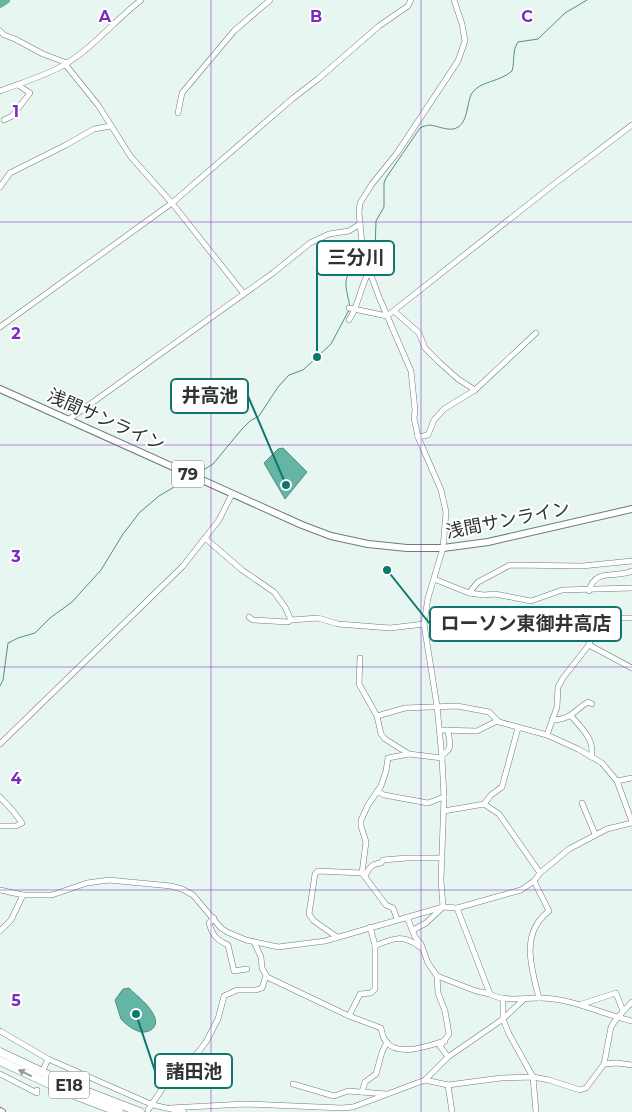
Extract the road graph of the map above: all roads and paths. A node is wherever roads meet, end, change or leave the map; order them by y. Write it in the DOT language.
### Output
graph roads {
  1 [pos="142,0"];
  2 [pos="270,0"];
  3 [pos="411,0"];
  4 [pos="454,0"];
  5 [pos="0,31"];
  6 [pos="66,64"];
  7 [pos="18,84"];
  8 [pos="0,91"];
  9 [pos="178,113"];
  10 [pos="4,120"];
  11 [pos="111,125"];
  12 [pos="632,125"];
  13 [pos="0,187"];
  14 [pos="172,203"];
  15 [pos="360,224"];
  16 [pos="369,272"];
  17 [pos="244,294"];
  18 [pos="349,308"];
  19 [pos="356,310"];
  20 [pos="394,311"];
  21 [pos="387,316"];
  22 [pos="350,320"];
  23 [pos="0,327"];
  24 [pos="536,333"];
  25 [pos="0,389"];
  26 [pos="475,390"];
  27 [pos="68,420"];
  28 [pos="418,437"];
  29 [pos="232,494"];
  30 [pos="632,509"];
  31 [pos="205,538"];
  32 [pos="443,548"];
  33 [pos="632,561"];
  34 [pos="632,570"];
  35 [pos="434,579"];
  36 [pos="632,588"];
  37 [pos="589,591"];
  38 [pos="469,593"];
  39 [pos="249,617"];
  40 [pos="601,617"];
  41 [pos="537,618"];
  42 [pos="632,618"];
  43 [pos="290,620"];
  44 [pos="424,624"];
  45 [pos="589,645"];
  46 [pos="360,658"];
  47 [pos="632,668"];
  48 [pos="592,704"];
  49 [pos="437,706"];
  50 [pos="377,716"];
  51 [pos="571,716"];
  52 [pos="552,720"];
  53 [pos="497,721"];
  54 [pos="518,728"];
  55 [pos="439,730"];
  56 [pos="448,730"];
  57 [pos="547,736"];
  58 [pos="0,744"];
  59 [pos="408,754"];
  60 [pos="442,756"];
  61 [pos="591,757"];
  62 [pos="632,778"];
  63 [pos="617,781"];
  64 [pos="377,791"];
  65 [pos="444,797"];
  66 [pos="0,798"];
  67 [pos="582,803"];
  68 [pos="484,804"];
  69 [pos="444,811"];
  70 [pos="632,823"];
  71 [pos="0,826"];
  72 [pos="595,834"];
  73 [pos="442,858"];
  74 [pos="540,873"];
  75 [pos="364,874"];
  76 [pos="534,881"];
  77 [pos="0,890"];
  78 [pos="23,895"];
  79 [pos="443,907"];
  80 [pos="457,908"];
  81 [pos="407,916"];
  82 [pos="214,918"];
  83 [pos="397,919"];
  84 [pos="370,927"];
  85 [pos="413,930"];
  86 [pos="0,931"];
  87 [pos="337,937"];
  88 [pos="254,942"];
  89 [pos="375,946"];
  90 [pos="422,948"];
  91 [pos="247,969"];
  92 [pos="266,976"];
  93 [pos="437,976"];
  94 [pos="490,994"];
  95 [pos="503,998"];
  96 [pos="539,998"];
  97 [pos="524,999"];
  98 [pos="632,1002"];
  99 [pos="581,1005"];
  100 [pos="623,1011"];
  101 [pos="349,1016"];
  102 [pos="617,1018"];
  103 [pos="503,1019"];
  104 [pos="632,1021"];
  105 [pos="0,1030"];
  106 [pos="445,1041"];
  107 [pos="386,1042"];
  108 [pos="0,1052"];
  109 [pos="448,1057"];
  110 [pos="48,1059"];
  111 [pos="0,1060"];
  112 [pos="604,1064"];
  113 [pos="632,1065"];
  114 [pos="44,1068"];
  115 [pos="0,1074"];
  116 [pos="533,1077"];
  117 [pos="425,1080"];
  118 [pos="293,1084"];
  119 [pos="448,1085"];
  120 [pos="37,1090"];
  121 [pos="362,1092"];
  122 [pos="386,1094"];
  123 [pos="153,1105"];
  124 [pos="170,1108"];
  125 [pos="144,1111"];
  126 [pos="118,1112"];
  127 [pos="184,1112"];
  128 [pos="452,1112"];
  129 [pos="536,1112"];
  1 -- 6 [label="street"];
  2 -- 9 [label="street"];
  3 -- 14 [label="street"];
  4 -- 15 [label="street"];
  5 -- 6 [label="street"];
  6 -- 7 [label="street"];
  6 -- 11 [label="street"];
  7 -- 8 [label="street"];
  7 -- 10 [label="street"];
  11 -- 13 [label="street"];
  11 -- 14 [label="street"];
  12 -- 20 [label="street"];
  14 -- 17 [label="street"];
  14 -- 23 [label="street"];
  15 -- 16 [label="street"];
  15 -- 17 [label="street"];
  16 -- 19 [label="street"];
  16 -- 21 [label="street"];
  17 -- 27 [label="street"];
  18 -- 19 [label="street"];
  19 -- 21 [label="street"];
  19 -- 22 [label="street"];
  20 -- 21 [label="street"];
  20 -- 26 [label="street"];
  21 -- 28 [label="street"];
  24 -- 26 [label="street"];
  25 -- 27 [label="main road, 浅間サンライン / 79"];
  26 -- 28 [label="street"];
  27 -- 29 [label="main road, 浅間サンライン / 79"];
  28 -- 32 [label="street"];
  29 -- 31 [label="street"];
  29 -- 32 [label="main road, 浅間サンライン / 79"];
  30 -- 32 [label="main road, 浅間サンライン / 79"];
  31 -- 43 [label="street"];
  31 -- 58 [label="street"];
  32 -- 35 [label="street"];
  33 -- 38 [label="street"];
  34 -- 37 [label="street"];
  35 -- 38 [label="street"];
  35 -- 44 [label="street"];
  36 -- 37 [label="street"];
  37 -- 38 [label="street"];
  39 -- 43 [label="street"];
  40 -- 41 [label="street"];
  40 -- 42 [label="street"];
  40 -- 45 [label="street"];
  43 -- 44 [label="street"];
  44 -- 49 [label="street"];
  45 -- 47 [label="street"];
  45 -- 52 [label="street"];
  46 -- 50 [label="street"];
  48 -- 51 [label="street"];
  49 -- 50 [label="street"];
  49 -- 53 [label="street"];
  49 -- 55 [label="street"];
  50 -- 59 [label="street"];
  51 -- 52 [label="street"];
  51 -- 61 [label="street"];
  52 -- 57 [label="street"];
  53 -- 54 [label="street"];
  53 -- 56 [label="street"];
  54 -- 57 [label="street"];
  54 -- 68 [label="street"];
  55 -- 56 [label="street"];
  55 -- 60 [label="street"];
  56 -- 60 [label="street"];
  57 -- 61 [label="street"];
  59 -- 60 [label="street"];
  59 -- 64 [label="street"];
  60 -- 65 [label="street"];
  61 -- 63 [label="street"];
  62 -- 63 [label="street"];
  63 -- 70 [label="street"];
  64 -- 65 [label="street"];
  64 -- 75 [label="street"];
  65 -- 69 [label="street"];
  66 -- 71 [label="street"];
  67 -- 72 [label="street"];
  68 -- 69 [label="street"];
  68 -- 74 [label="street"];
  69 -- 73 [label="street"];
  70 -- 72 [label="street"];
  72 -- 74 [label="street"];
  73 -- 75 [label="street"];
  73 -- 79 [label="street"];
  74 -- 76 [label="street"];
  75 -- 83 [label="street"];
  75 -- 87 [label="street"];
  76 -- 80 [label="street"];
  76 -- 96 [label="street"];
  77 -- 78 [label="street"];
  78 -- 82 [label="street"];
  78 -- 86 [label="street"];
  79 -- 80 [label="street"];
  79 -- 81 [label="street"];
  79 -- 85 [label="street"];
  80 -- 94 [label="street"];
  81 -- 83 [label="street"];
  81 -- 85 [label="street"];
  82 -- 88 [label="street"];
  82 -- 91 [label="street"];
  83 -- 84 [label="street"];
  84 -- 87 [label="street"];
  84 -- 89 [label="street"];
  85 -- 90 [label="street"];
  87 -- 88 [label="street"];
  88 -- 92 [label="street"];
  89 -- 90 [label="street"];
  89 -- 101 [label="street"];
  90 -- 93 [label="street"];
  92 -- 101 [label="street"];
  92 -- 123 [label="street"];
  93 -- 94 [label="street"];
  93 -- 106 [label="street"];
  94 -- 95 [label="street"];
  95 -- 97 [label="street"];
  95 -- 103 [label="street"];
  96 -- 97 [label="street"];
  96 -- 99 [label="street"];
  97 -- 103 [label="street"];
  98 -- 100 [label="street"];
  99 -- 100 [label="street"];
  99 -- 102 [label="street"];
  100 -- 102 [label="street"];
  101 -- 107 [label="street"];
  102 -- 104 [label="street"];
  102 -- 112 [label="street"];
  103 -- 109 [label="street"];
  103 -- 116 [label="street"];
  105 -- 110 [label="street"];
  106 -- 107 [label="street"];
  106 -- 109 [label="street"];
  107 -- 121 [label="street"];
  108 -- 125 [label="highway, E18"];
  109 -- 117 [label="street"];
  110 -- 114 [label="street"];
  110 -- 123 [label="street"];
  126 -- 111 [label="highway, E18, one-way"];
  112 -- 113 [label="street"];
  112 -- 116 [label="street"];
  115 -- 120 [label="street"];
  116 -- 119 [label="street"];
  116 -- 129 [label="street"];
  117 -- 119 [label="street"];
  117 -- 122 [label="street"];
  118 -- 121 [label="street"];
  119 -- 128 [label="street"];
  121 -- 122 [label="street"];
  122 -- 124 [label="street"];
  123 -- 124 [label="street"];
  123 -- 125 [label="street"];
  124 -- 127 [label="street"];
}
